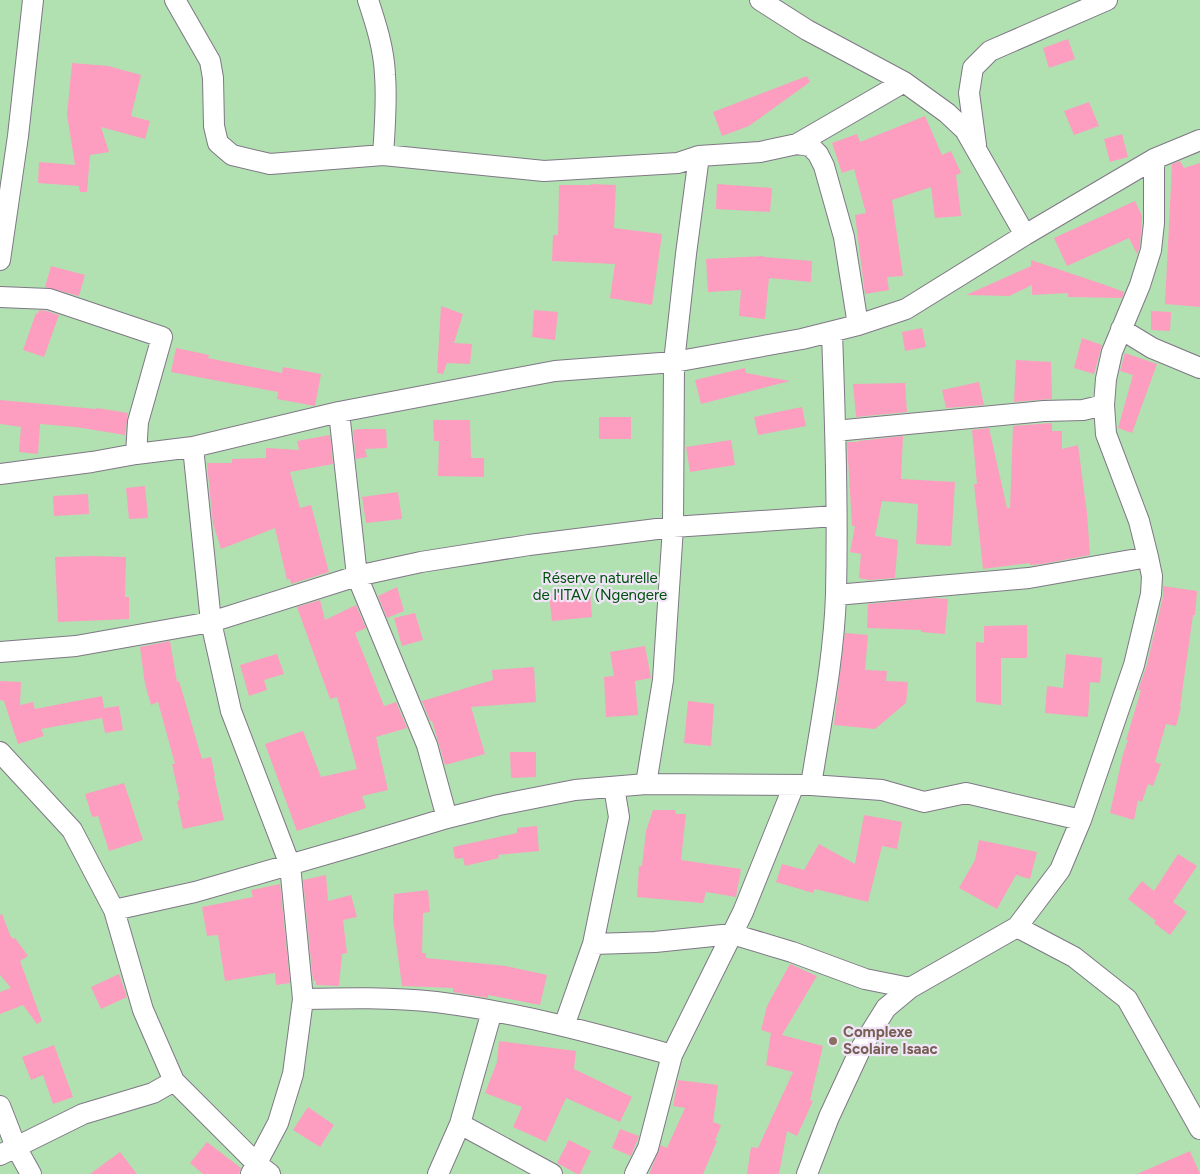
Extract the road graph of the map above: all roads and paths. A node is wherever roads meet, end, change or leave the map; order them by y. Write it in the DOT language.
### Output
graph roads {
  1 [pos="33,0"];
  2 [pos="175,0"];
  3 [pos="368,0"];
  4 [pos="760,0"];
  5 [pos="1107,0"];
  6 [pos="904,82"];
  7 [pos="1200,140"];
  8 [pos="797,144"];
  9 [pos="976,150"];
  10 [pos="383,155"];
  11 [pos="700,156"];
  12 [pos="1154,159"];
  13 [pos="3,227"];
  14 [pos="1025,235"];
  15 [pos="0,260"];
  16 [pos="0,298"];
  17 [pos="858,325"];
  18 [pos="1121,329"];
  19 [pos="832,332"];
  20 [pos="674,362"];
  21 [pos="1200,368"];
  22 [pos="1104,405"];
  23 [pos="338,412"];
  24 [pos="835,431"];
  25 [pos="192,447"];
  26 [pos="136,454"];
  27 [pos="0,474"];
  28 [pos="836,516"];
  29 [pos="674,527"];
  30 [pos="1148,557"];
  31 [pos="357,576"];
  32 [pos="836,595"];
  33 [pos="211,622"];
  34 [pos="0,652"];
  35 [pos="0,752"];
  36 [pos="646,784"];
  37 [pos="802,785"];
  38 [pos="614,787"];
  39 [pos="447,818"];
  40 [pos="1081,820"];
  41 [pos="290,865"];
  42 [pos="114,910"];
  43 [pos="1017,928"];
  44 [pos="732,934"];
  45 [pos="593,944"];
  46 [pos="910,988"];
  47 [pos="303,999"];
  48 [pos="492,1011"];
  49 [pos="564,1026"];
  50 [pos="672,1055"];
  51 [pos="174,1082"];
  52 [pos="0,1106"];
  53 [pos="460,1124"];
  54 [pos="1200,1129"];
  55 [pos="8,1151"];
  56 [pos="259,1171"];
  57 [pos="31,1174"];
  58 [pos="438,1174"];
  59 [pos="552,1174"];
  60 [pos="635,1174"];
  61 [pos="807,1174"];
  1 -- 13 [label="street"];
  2 -- 10 [label="street"];
  3 -- 10 [label="street"];
  4 -- 6 [label="street"];
  5 -- 9 [label="street"];
  6 -- 8 [label="street"];
  6 -- 9 [label="street"];
  7 -- 12 [label="street"];
  8 -- 11 [label="street"];
  8 -- 17 [label="street"];
  9 -- 14 [label="street"];
  10 -- 11 [label="street"];
  11 -- 20 [label="street"];
  12 -- 14 [label="street"];
  12 -- 18 [label="street"];
  13 -- 15 [label="street"];
  14 -- 17 [label="street"];
  16 -- 26 [label="street"];
  17 -- 19 [label="street"];
  18 -- 21 [label="street"];
  18 -- 22 [label="street"];
  19 -- 20 [label="street"];
  19 -- 24 [label="street"];
  20 -- 23 [label="street"];
  20 -- 29 [label="street"];
  22 -- 24 [label="street"];
  22 -- 30 [label="street"];
  23 -- 25 [label="street"];
  23 -- 31 [label="street"];
  24 -- 28 [label="street"];
  25 -- 26 [label="street"];
  25 -- 33 [label="street"];
  26 -- 27 [label="street"];
  28 -- 29 [label="street"];
  28 -- 32 [label="street"];
  29 -- 31 [label="street"];
  29 -- 36 [label="street"];
  30 -- 32 [label="street"];
  30 -- 40 [label="street"];
  31 -- 33 [label="street"];
  31 -- 39 [label="street"];
  32 -- 37 [label="street"];
  33 -- 34 [label="street"];
  33 -- 41 [label="street"];
  35 -- 42 [label="street"];
  36 -- 37 [label="street"];
  36 -- 38 [label="street"];
  37 -- 40 [label="street"];
  37 -- 44 [label="street"];
  38 -- 39 [label="street"];
  38 -- 45 [label="street"];
  39 -- 41 [label="street"];
  40 -- 43 [label="street"];
  41 -- 42 [label="street"];
  41 -- 47 [label="street"];
  42 -- 51 [label="street"];
  43 -- 46 [label="street"];
  43 -- 54 [label="street"];
  44 -- 45 [label="street"];
  44 -- 46 [label="street"];
  44 -- 50 [label="street"];
  45 -- 49 [label="street"];
  46 -- 61 [label="street"];
  47 -- 48 [label="street"];
  47 -- 56 [label="street"];
  48 -- 49 [label="street"];
  48 -- 53 [label="street"];
  49 -- 50 [label="street"];
  50 -- 60 [label="street"];
  51 -- 55 [label="street"];
  51 -- 56 [label="street"];
  52 -- 55 [label="street"];
  53 -- 58 [label="street"];
  53 -- 59 [label="street"];
  55 -- 57 [label="street"];
}
